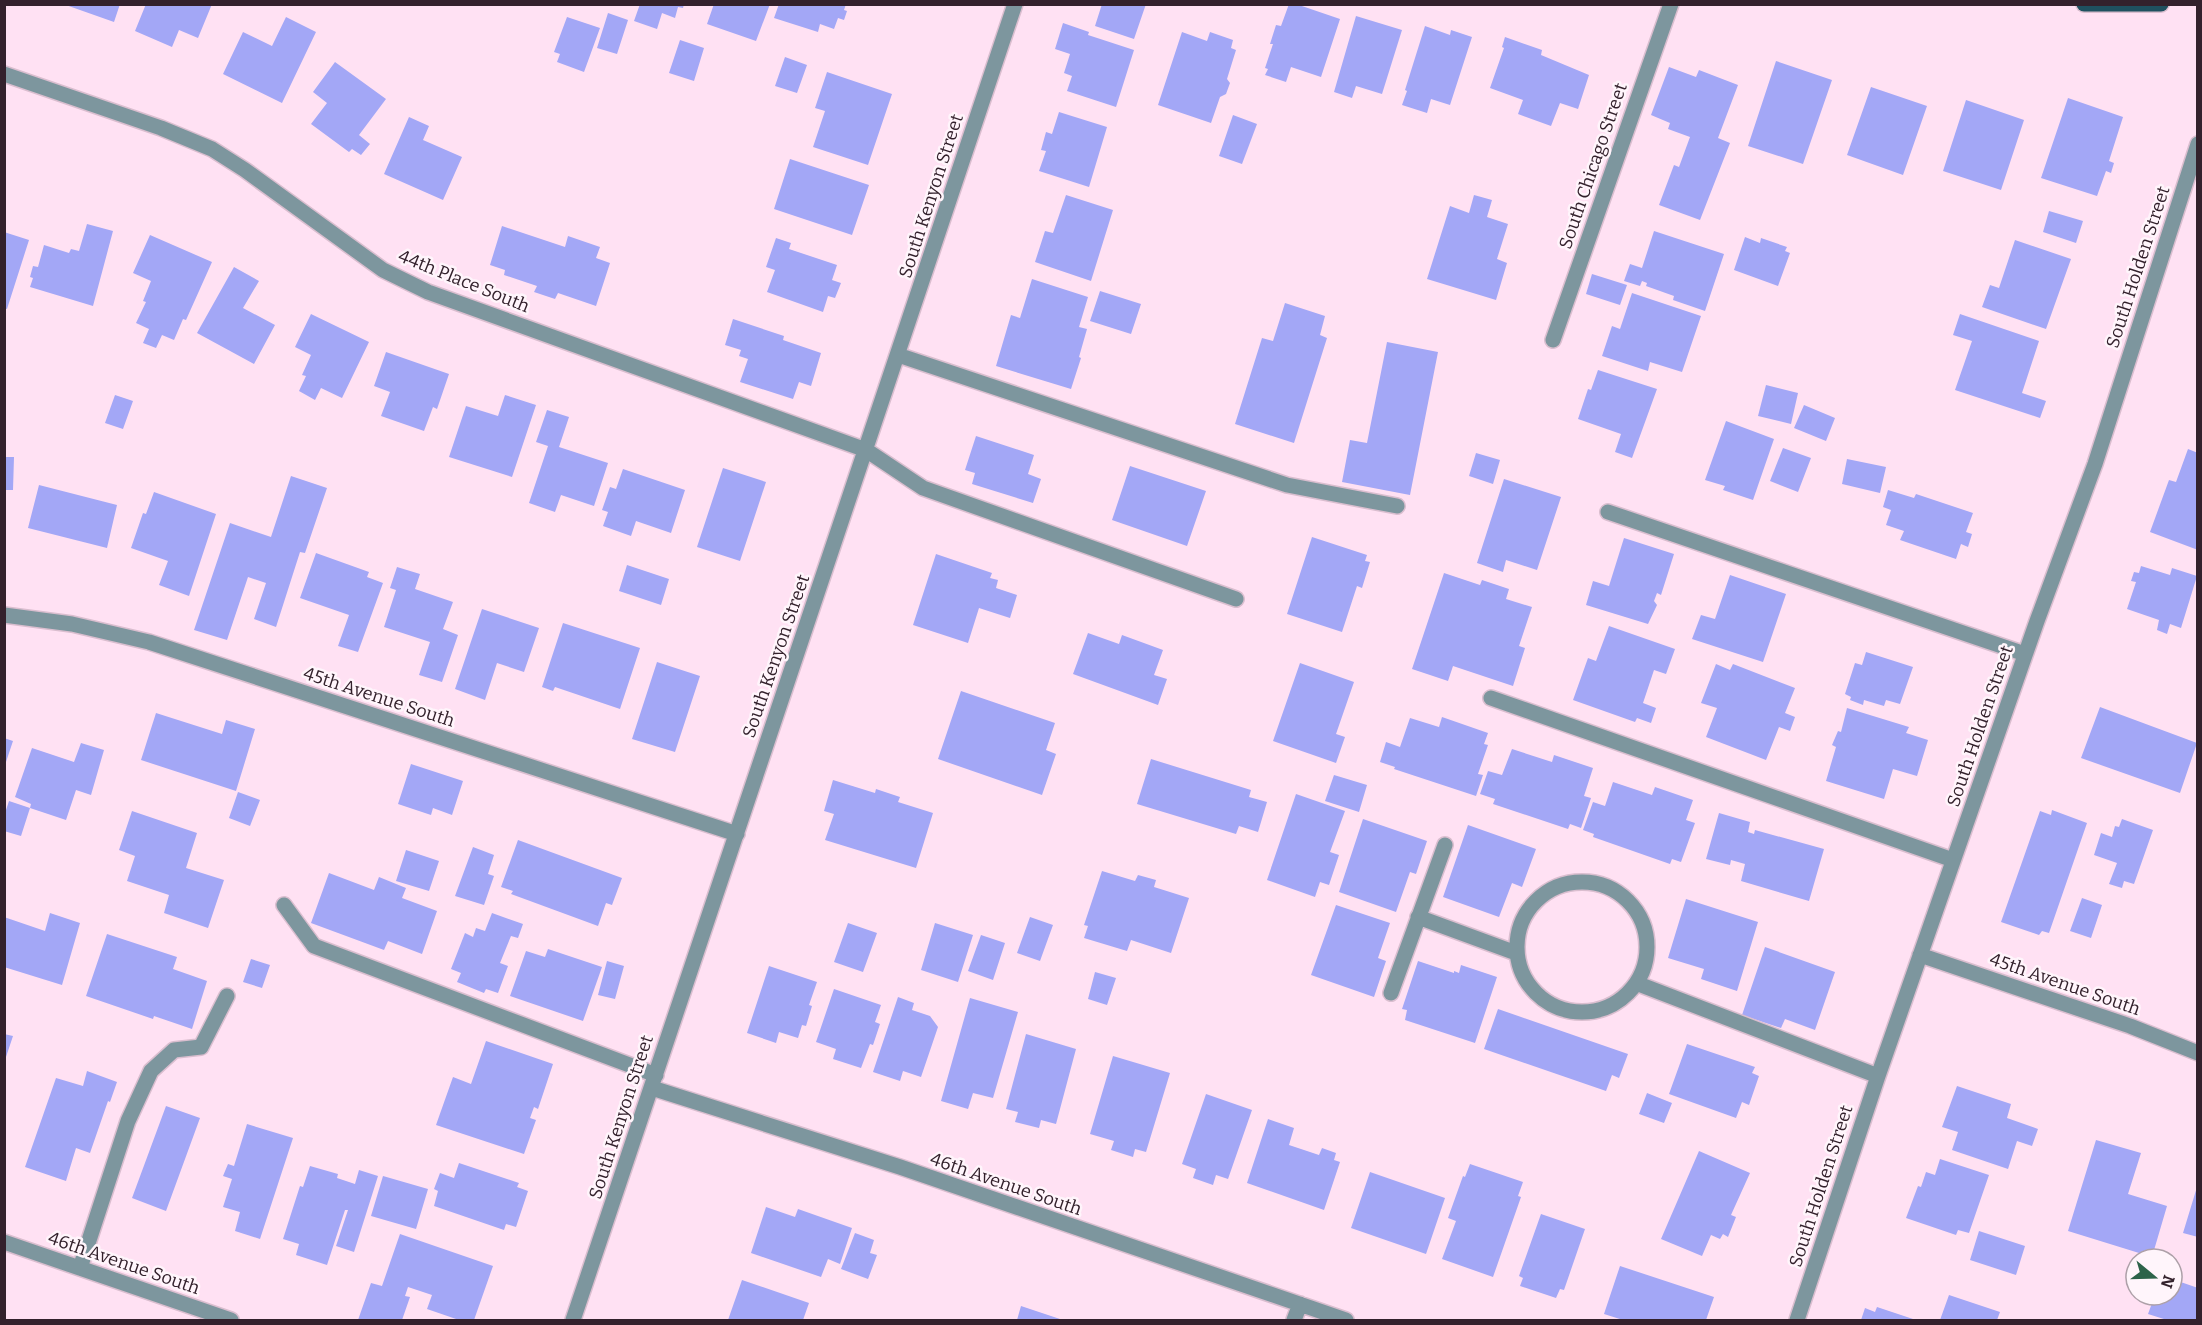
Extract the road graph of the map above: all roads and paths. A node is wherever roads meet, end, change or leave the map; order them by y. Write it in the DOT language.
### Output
graph roads {
  1 [pos="1015,4"];
  2 [pos="1671,4"];
  3 [pos="2084,4"];
  4 [pos="2161,4"];
  5 [pos="4,74"];
  6 [pos="2198,144"];
  7 [pos="1553,340"];
  8 [pos="898,355"];
  9 [pos="866,450"];
  10 [pos="1397,506"];
  11 [pos="1608,512"];
  12 [pos="1236,599"];
  13 [pos="4,615"];
  14 [pos="2025,654"];
  15 [pos="1491,698"];
  16 [pos="737,834"];
  17 [pos="1445,845"];
  18 [pos="1953,860"];
  19 [pos="284,905"];
  20 [pos="1418,917"];
  21 [pos="1516,953"];
  22 [pos="1920,955"];
  23 [pos="1636,983"];
  24 [pos="1390,993"];
  25 [pos="227,996"];
  26 [pos="2198,1053"];
  27 [pos="1878,1076"];
  28 [pos="654,1081"];
  29 [pos="4,1242"];
  30 [pos="80,1268"];
  31 [pos="1300,1304"];
  32 [pos="231,1320"];
  33 [pos="573,1320"];
  34 [pos="1294,1320"];
  35 [pos="1346,1320"];
  36 [pos="1797,1320"];
  1 -- 8 [label="street, South Kenyon Street"];
  2 -- 7 [label="street, South Chicago Street"];
  3 -- 4 [label="main road"];
  5 -- 9 [label="street, 44th Place South"];
  6 -- 14 [label="street, South Holden Street"];
  8 -- 9 [label="street, South Kenyon Street"];
  8 -- 10 [label="street"];
  9 -- 12 [label="street, 44th Place South"];
  9 -- 16 [label="street, South Kenyon Street"];
  11 -- 14 [label="street"];
  13 -- 16 [label="street, 45th Avenue South"];
  14 -- 18 [label="street, South Holden Street"];
  15 -- 18 [label="street"];
  16 -- 28 [label="street, South Kenyon Street"];
  17 -- 20 [label="street"];
  18 -- 22 [label="street, South Holden Street"];
  19 -- 28 [label="street, 46th Avenue South"];
  20 -- 21 [label="street"];
  20 -- 24 [label="street"];
  21 -- 23 [label="street"];
  21 -- 23 [label="street"];
  22 -- 26 [label="street, 45th Avenue South"];
  22 -- 27 [label="street, South Holden Street"];
  23 -- 27 [label="street"];
  25 -- 30 [label="street"];
  27 -- 36 [label="street, South Holden Street"];
  28 -- 31 [label="street, 46th Avenue South"];
  28 -- 33 [label="street, South Kenyon Street"];
  29 -- 30 [label="street, 46th Avenue South"];
  30 -- 32 [label="street, 46th Avenue South"];
  31 -- 34 [label="street"];
  31 -- 35 [label="street, 46th Avenue South"];
}
